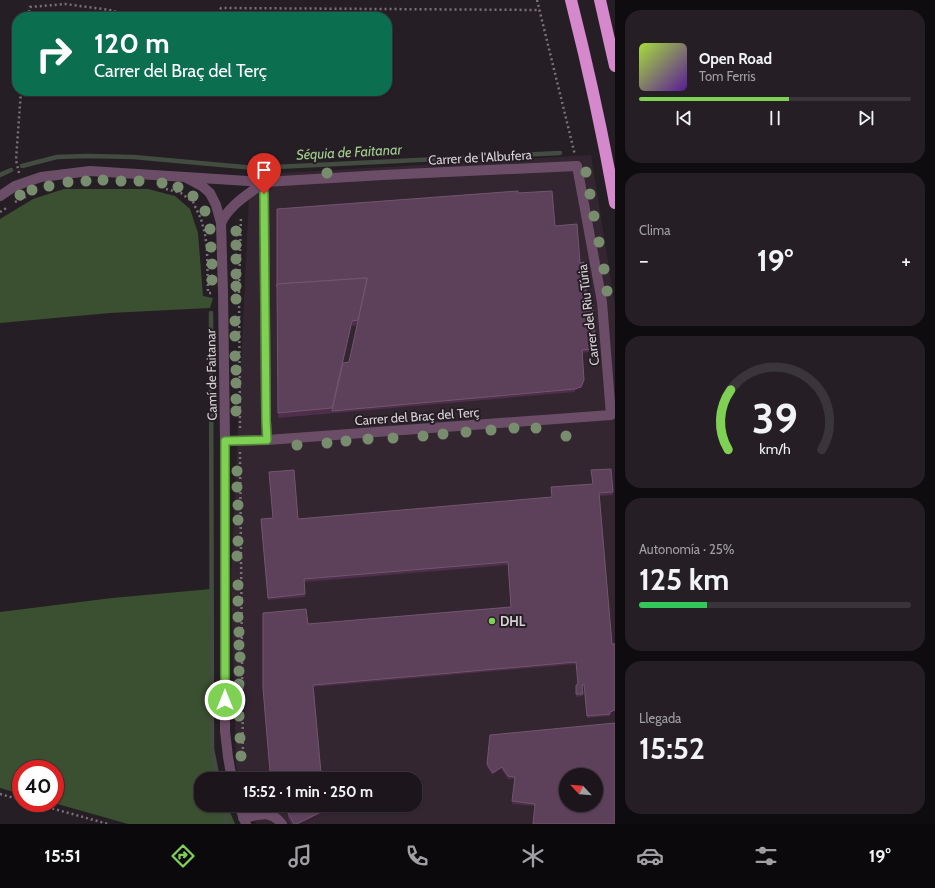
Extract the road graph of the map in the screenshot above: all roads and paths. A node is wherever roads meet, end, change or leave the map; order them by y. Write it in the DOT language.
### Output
graph roads {
  1 [pos="538,0"];
  2 [pos="571,0"];
  3 [pos="600,0"];
  4 [pos="540,10"];
  5 [pos="29,12"];
  6 [pos="116,12"];
  7 [pos="218,12"];
  8 [pos="615,66"];
  9 [pos="21,96"];
  10 [pos="577,166"];
  11 [pos="185,177"];
  12 [pos="264,182"];
  13 [pos="21,184"];
  14 [pos="160,188"];
  15 [pos="31,194"];
  16 [pos="0,196"];
  17 [pos="241,199"];
  18 [pos="615,204"];
  19 [pos="0,212"];
  20 [pos="221,223"];
  21 [pos="233,291"];
  22 [pos="239,291"];
  23 [pos="214,293"];
  24 [pos="611,415"];
  25 [pos="240,424"];
  26 [pos="267,440"];
  27 [pos="225,441"];
  28 [pos="240,462"];
  29 [pos="244,769"];
  30 [pos="231,772"];
  31 [pos="0,794"];
  32 [pos="12,797"];
  33 [pos="64,812"];
  34 [pos="245,821"];
  35 [pos="108,824"];
  36 [pos="282,824"];
  1 -- 4 [label="path"];
  2 -- 18 [label="highway"];
  3 -- 8 [label="highway"];
  4 -- 7 [label="path"];
  4 -- 10 [label="path"];
  5 -- 6 [label="path"];
  9 -- 13 [label="path"];
  10 -- 12 [label="street, Carrer de l'Albufera"];
  10 -- 24 [label="street, Carrer del Riu Túria"];
  11 -- 12 [label="street, Carrer de l'Albufera"];
  11 -- 13 [label="street, Camí de Faitanar"];
  11 -- 20 [label="street, Camí de Faitanar"];
  12 -- 17 [label="street"];
  12 -- 26 [label="street"];
  13 -- 16 [label="street, Camí de Faitanar"];
  14 -- 23 [label="path"];
  15 -- 19 [label="path"];
  17 -- 20 [label="street"];
  17 -- 22 [label="path"];
  20 -- 27 [label="street, Camí de Faitanar"];
  21 -- 22 [label="path"];
  22 -- 25 [label="path"];
  24 -- 26 [label="street, Carrer del Braç del Terç"];
  26 -- 27 [label="street, Carrer del Braç del Terç"];
  27 -- 30 [label="street, Camí de Faitanar"];
  28 -- 29 [label="path"];
  31 -- 32 [label="path"];
  33 -- 35 [label="path"];
  34 -- 36 [label="street"];
}
